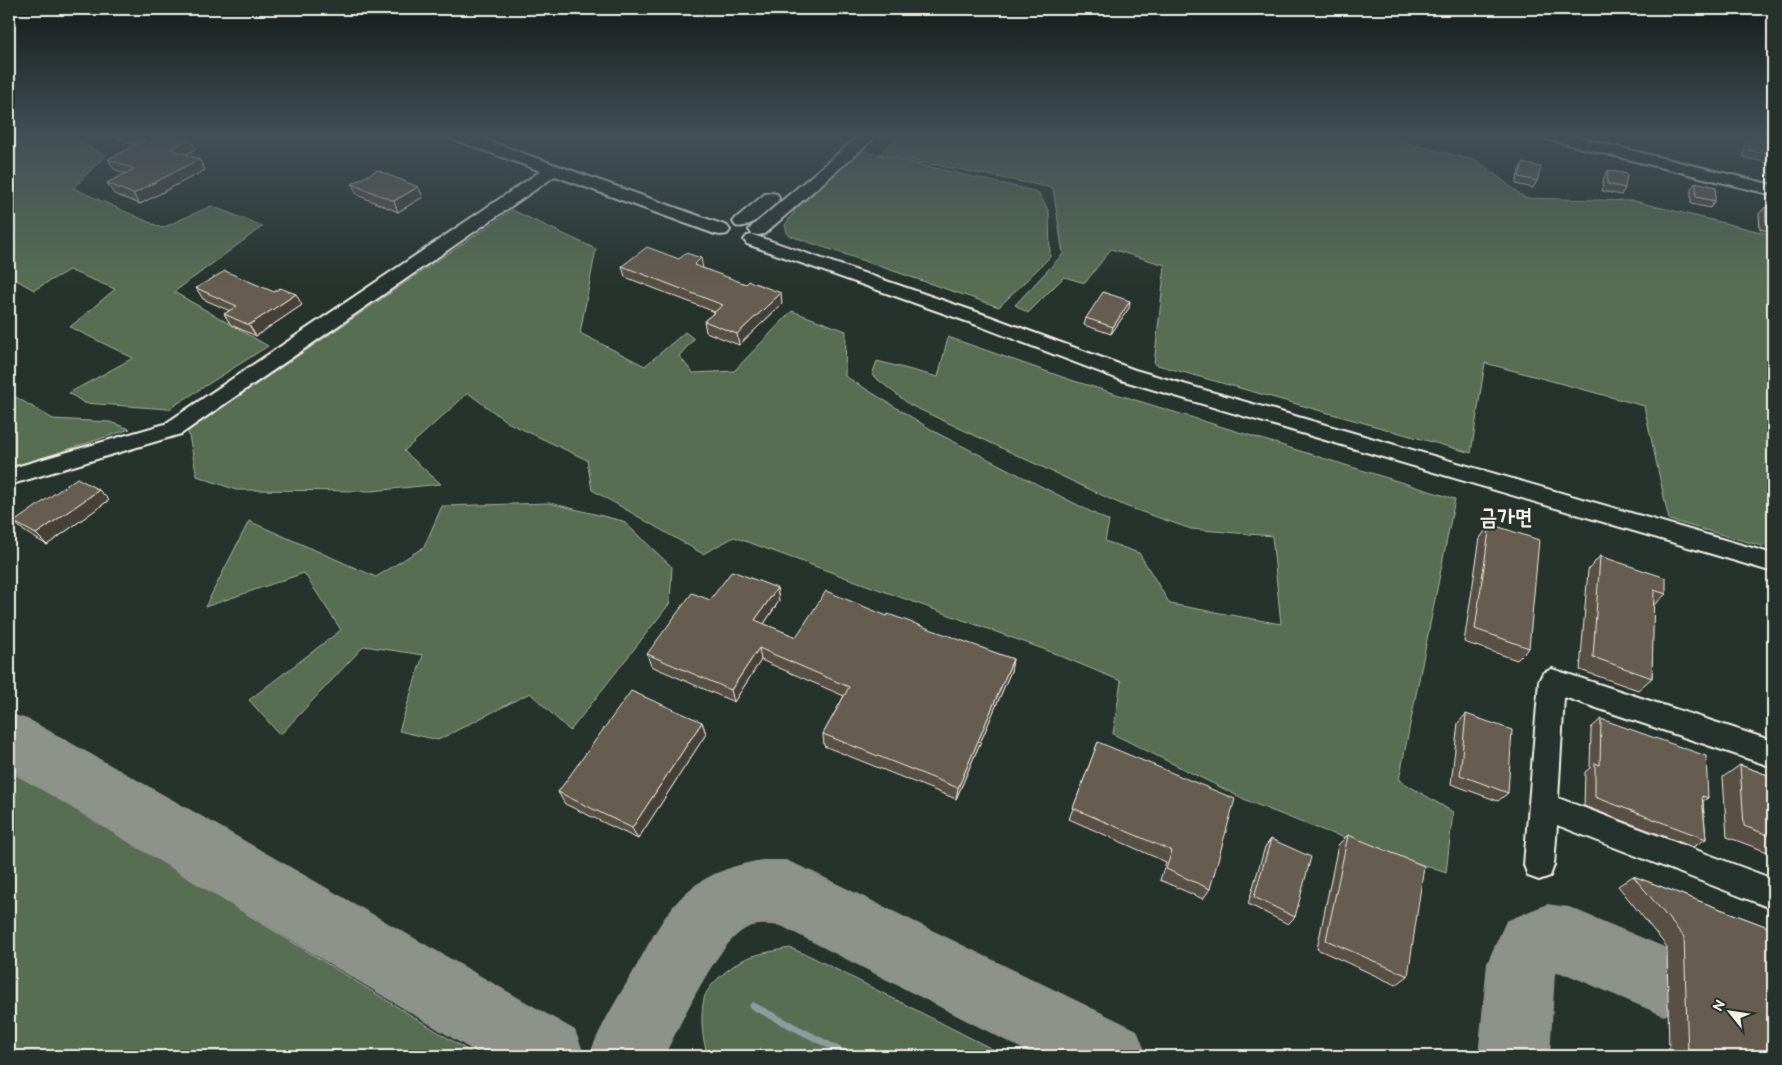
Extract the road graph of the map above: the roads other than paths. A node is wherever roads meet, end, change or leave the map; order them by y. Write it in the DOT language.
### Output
graph roads {
  1 [pos="532,185"];
  2 [pos="593,185"];
  3 [pos="794,185"];
  4 [pos="805,185"];
  5 [pos="1751,185"];
  6 [pos="1773,190"];
  7 [pos="740,234"];
  8 [pos="9,477"];
  9 [pos="1773,563"];
  10 [pos="1773,754"];
  11 [pos="1544,806"];
  12 [pos="1539,866"];
  13 [pos="1773,894"];
  1 -- 8 [label="street"];
  2 -- 7 [label="street"];
  3 -- 7 [label="street"];
  4 -- 7 [label="street"];
  5 -- 6 [label="street"];
  7 -- 9 [label="street"];
  10 -- 11 [label="street"];
  11 -- 12 [label="street"];
  11 -- 13 [label="street"];
}
